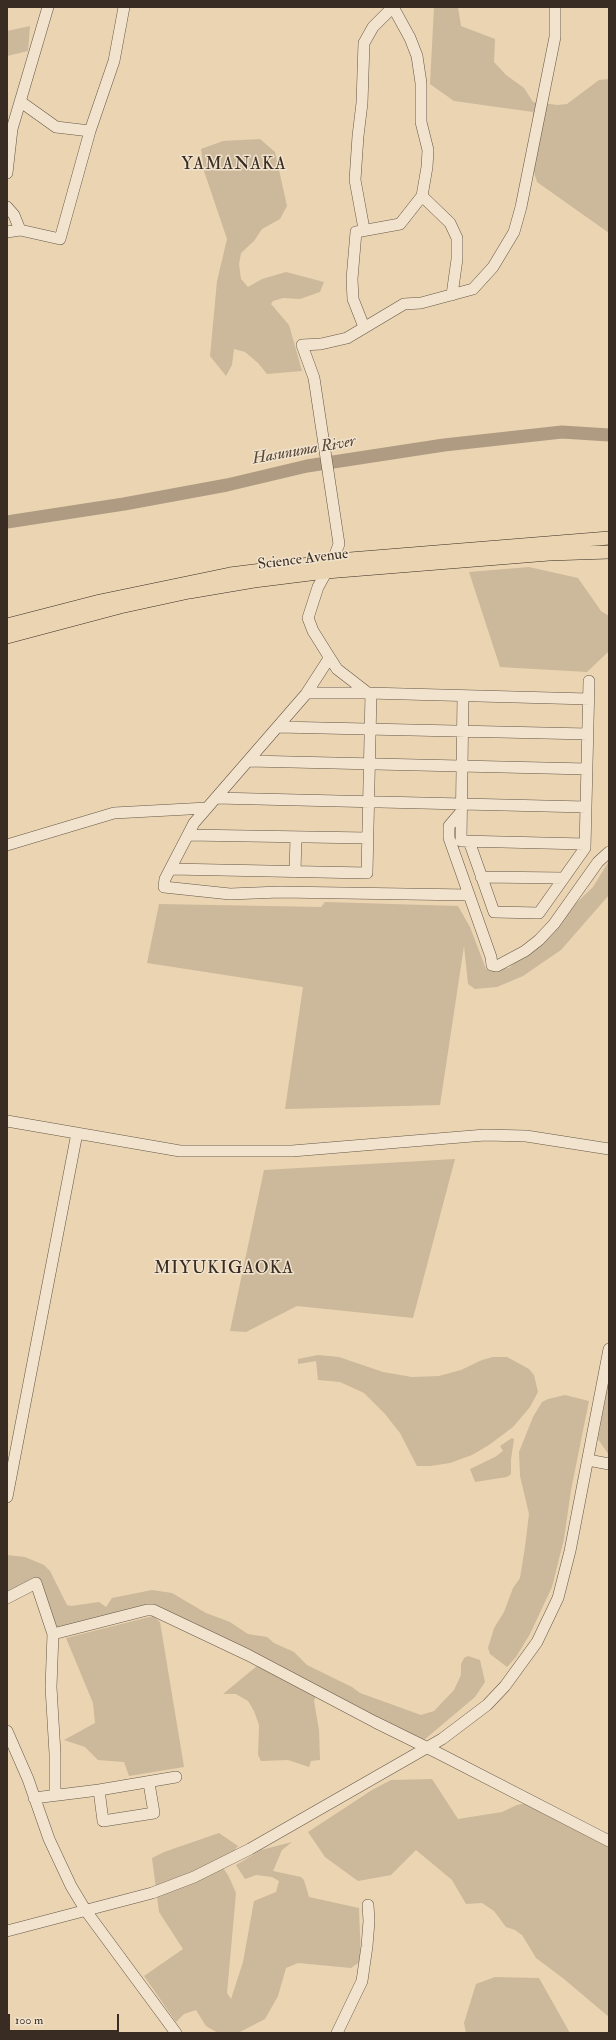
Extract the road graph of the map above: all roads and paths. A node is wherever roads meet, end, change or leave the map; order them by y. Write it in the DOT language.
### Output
graph roads {
  1 [pos="48,7"];
  2 [pos="124,7"];
  3 [pos="393,7"];
  4 [pos="555,7"];
  5 [pos="21,102"];
  6 [pos="90,131"];
  7 [pos="8,156"];
  8 [pos="7,173"];
  9 [pos="422,196"];
  10 [pos="7,207"];
  11 [pos="364,229"];
  12 [pos="20,230"];
  13 [pos="7,232"];
  14 [pos="452,295"];
  15 [pos="364,327"];
  16 [pos="609,538"];
  17 [pos="609,552"];
  18 [pos="333,560"];
  19 [pos="326,572"];
  20 [pos="7,625"];
  21 [pos="7,637"];
  22 [pos="328,655"];
  23 [pos="589,681"];
  24 [pos="306,693"];
  25 [pos="370,693"];
  26 [pos="463,696"];
  27 [pos="589,699"];
  28 [pos="278,727"];
  29 [pos="370,729"];
  30 [pos="463,731"];
  31 [pos="588,734"];
  32 [pos="249,761"];
  33 [pos="370,764"];
  34 [pos="462,766"];
  35 [pos="587,769"];
  36 [pos="216,798"];
  37 [pos="369,802"];
  38 [pos="586,807"];
  39 [pos="207,808"];
  40 [pos="461,808"];
  41 [pos="188,835"];
  42 [pos="296,837"];
  43 [pos="368,838"];
  44 [pos="469,841"];
  45 [pos="585,844"];
  46 [pos="7,845"];
  47 [pos="609,852"];
  48 [pos="171,869"];
  49 [pos="295,872"];
  50 [pos="481,876"];
  51 [pos="564,878"];
  52 [pos="469,895"];
  53 [pos="7,1121"];
  54 [pos="78,1134"];
  55 [pos="609,1150"];
  56 [pos="609,1349"];
  57 [pos="588,1460"];
  58 [pos="609,1464"];
  59 [pos="7,1497"];
  60 [pos="7,1598"];
  61 [pos="53,1634"];
  62 [pos="7,1731"];
  63 [pos="426,1748"];
  64 [pos="176,1777"];
  65 [pos="149,1783"];
  66 [pos="99,1790"];
  67 [pos="55,1796"];
  68 [pos="34,1798"];
  69 [pos="609,1841"];
  70 [pos="368,1905"];
  71 [pos="86,1911"];
  72 [pos="7,1931"];
  73 [pos="176,2033"];
  74 [pos="337,2033"];
  1 -- 5 [label="street"];
  2 -- 6 [label="street"];
  3 -- 9 [label="street"];
  3 -- 11 [label="street"];
  4 -- 14 [label="street"];
  5 -- 6 [label="street"];
  5 -- 7 [label="street"];
  6 -- 12 [label="street"];
  7 -- 8 [label="street"];
  9 -- 11 [label="street"];
  9 -- 14 [label="street"];
  10 -- 12 [label="street"];
  11 -- 15 [label="street"];
  12 -- 13 [label="street"];
  14 -- 15 [label="street"];
  15 -- 18 [label="street"];
  16 -- 18 [label="main road, Science Avenue"];
  17 -- 19 [label="main road, Science Avenue"];
  18 -- 19 [label="street"];
  18 -- 20 [label="main road, Science Avenue"];
  19 -- 21 [label="main road, Science Avenue"];
  19 -- 22 [label="street"];
  22 -- 24 [label="street"];
  22 -- 25 [label="street"];
  23 -- 27 [label="street"];
  24 -- 25 [label="street"];
  24 -- 28 [label="street"];
  25 -- 26 [label="street"];
  25 -- 29 [label="street"];
  26 -- 27 [label="street"];
  26 -- 30 [label="street"];
  27 -- 31 [label="street"];
  28 -- 29 [label="street"];
  28 -- 32 [label="street"];
  29 -- 30 [label="street"];
  29 -- 33 [label="street"];
  30 -- 31 [label="street"];
  30 -- 34 [label="street"];
  31 -- 35 [label="street"];
  32 -- 33 [label="street"];
  32 -- 36 [label="street"];
  33 -- 34 [label="street"];
  33 -- 37 [label="street"];
  34 -- 35 [label="street"];
  34 -- 40 [label="street"];
  35 -- 38 [label="street"];
  36 -- 37 [label="street"];
  36 -- 39 [label="street"];
  37 -- 40 [label="street"];
  37 -- 43 [label="street"];
  38 -- 40 [label="street"];
  38 -- 45 [label="street"];
  39 -- 41 [label="street"];
  39 -- 46 [label="street"];
  40 -- 44 [label="street"];
  40 -- 52 [label="street"];
  41 -- 42 [label="street"];
  41 -- 48 [label="street"];
  42 -- 43 [label="street"];
  42 -- 49 [label="street"];
  43 -- 49 [label="street"];
  44 -- 45 [label="street"];
  44 -- 50 [label="street"];
  45 -- 51 [label="street"];
  47 -- 52 [label="street"];
  48 -- 49 [label="street"];
  48 -- 52 [label="street"];
  50 -- 51 [label="street"];
  50 -- 51 [label="street"];
  53 -- 54 [label="street"];
  54 -- 55 [label="street"];
  54 -- 59 [label="street"];
  56 -- 57 [label="street"];
  57 -- 58 [label="street"];
  57 -- 63 [label="street"];
  60 -- 61 [label="street"];
  61 -- 63 [label="street"];
  61 -- 67 [label="street"];
  62 -- 68 [label="street"];
  63 -- 69 [label="street"];
  63 -- 71 [label="street"];
  64 -- 65 [label="street"];
  65 -- 66 [label="street"];
  65 -- 66 [label="street"];
  66 -- 67 [label="street"];
  67 -- 68 [label="street"];
  68 -- 71 [label="street"];
  70 -- 74 [label="street"];
  71 -- 72 [label="street"];
  71 -- 73 [label="street"];
}
